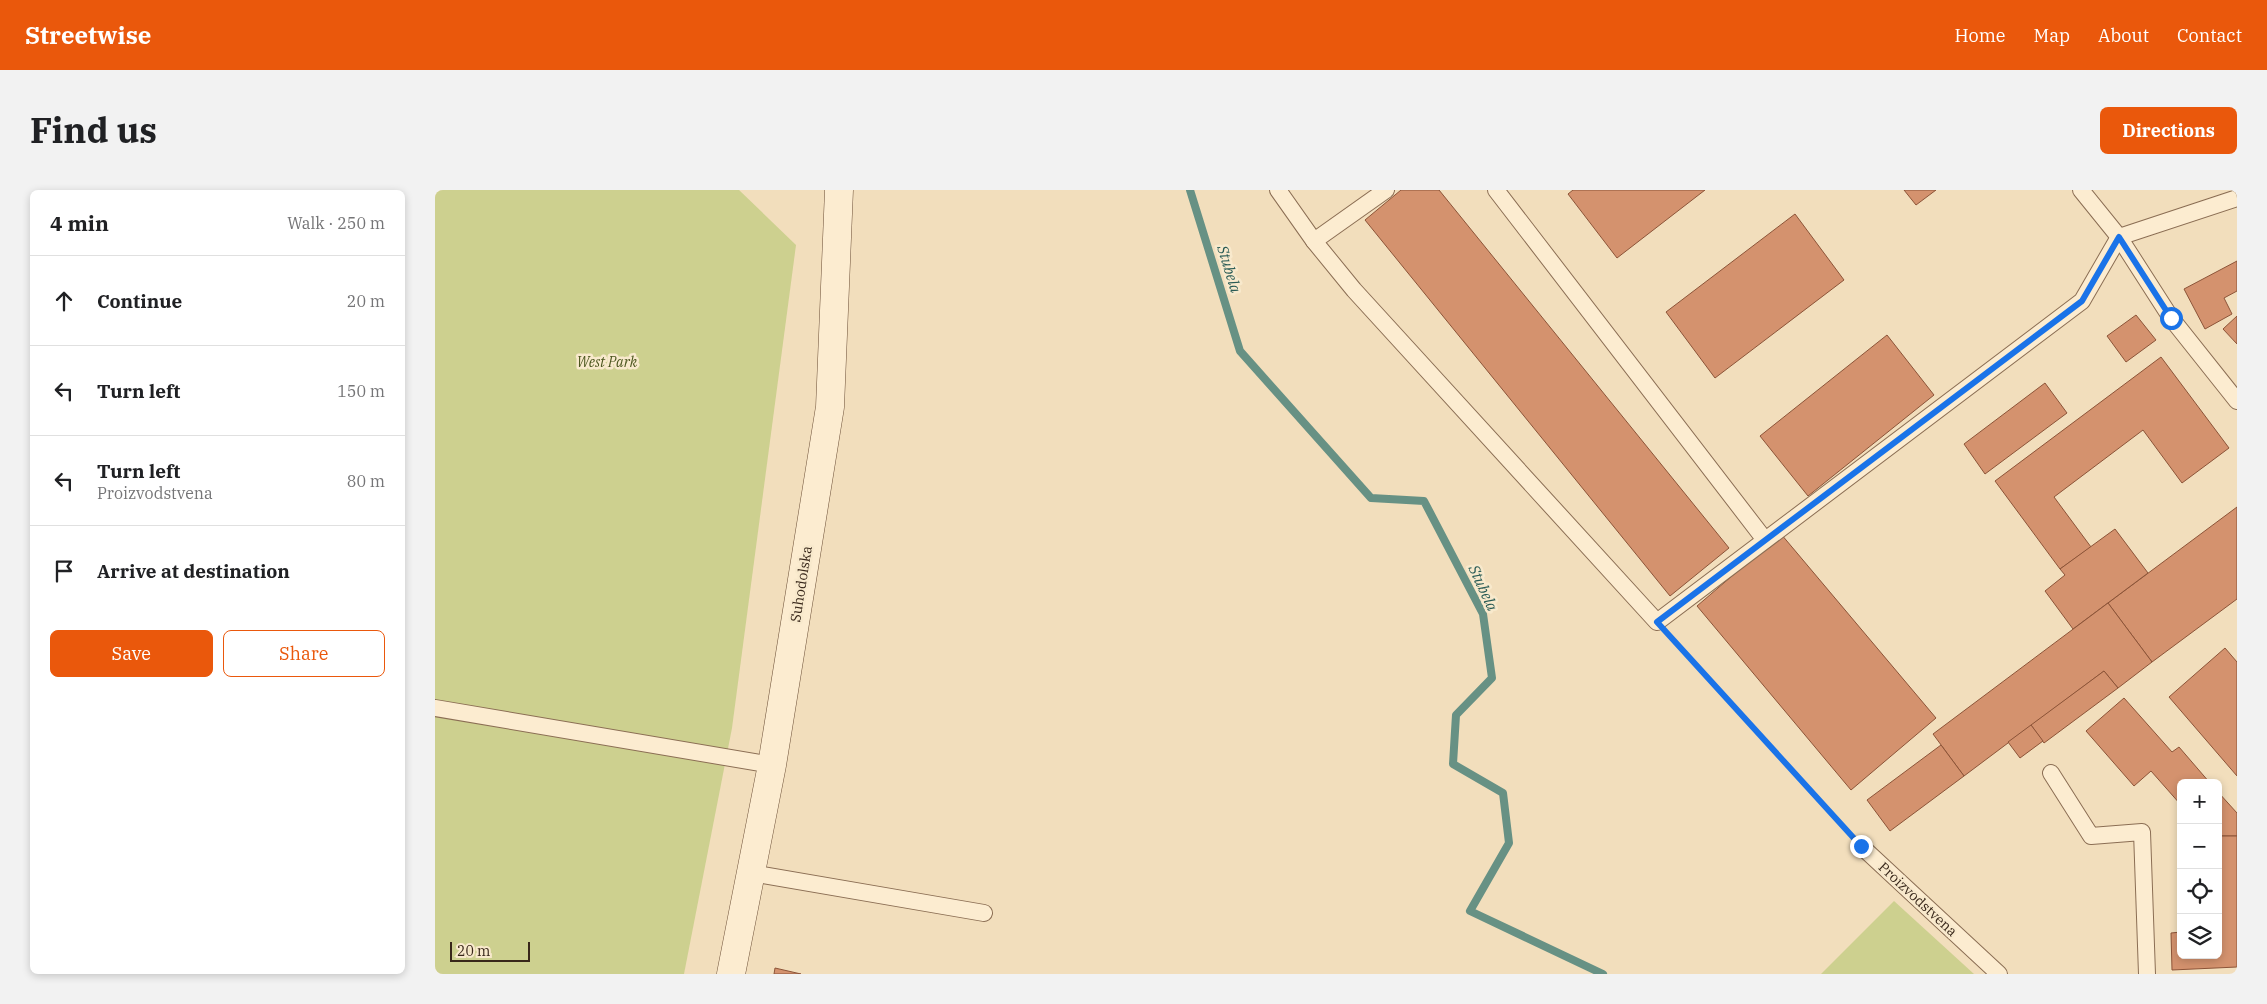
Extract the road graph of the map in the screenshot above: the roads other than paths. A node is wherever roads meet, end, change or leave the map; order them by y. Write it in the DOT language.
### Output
graph roads {
  1 [pos="839,190"];
  2 [pos="1278,190"];
  3 [pos="1386,190"];
  4 [pos="1496,190"];
  5 [pos="2081,190"];
  6 [pos="2237,198"];
  7 [pos="2119,237"];
  8 [pos="1314,241"];
  9 [pos="2237,401"];
  10 [pos="1765,540"];
  11 [pos="435,708"];
  12 [pos="772,765"];
  13 [pos="2051,773"];
  14 [pos="1861,846"];
  15 [pos="751,873"];
  16 [pos="984,913"];
  17 [pos="731,974"];
  18 [pos="1999,974"];
  19 [pos="2147,974"];
  1 -- 12 [label="street, Suhodolska"];
  2 -- 8 [label="lane"];
  3 -- 8 [label="lane"];
  4 -- 10 [label="lane"];
  5 -- 7 [label="lane"];
  6 -- 7 [label="lane"];
  7 -- 9 [label="lane"];
  7 -- 10 [label="lane"];
  8 -- 10 [label="lane"];
  11 -- 12 [label="lane"];
  12 -- 15 [label="street, Suhodolska"];
  13 -- 19 [label="lane"];
  14 -- 18 [label="lane, Proizvodstvena"];
  15 -- 16 [label="lane"];
  15 -- 17 [label="street, Suhodolska"];
}
